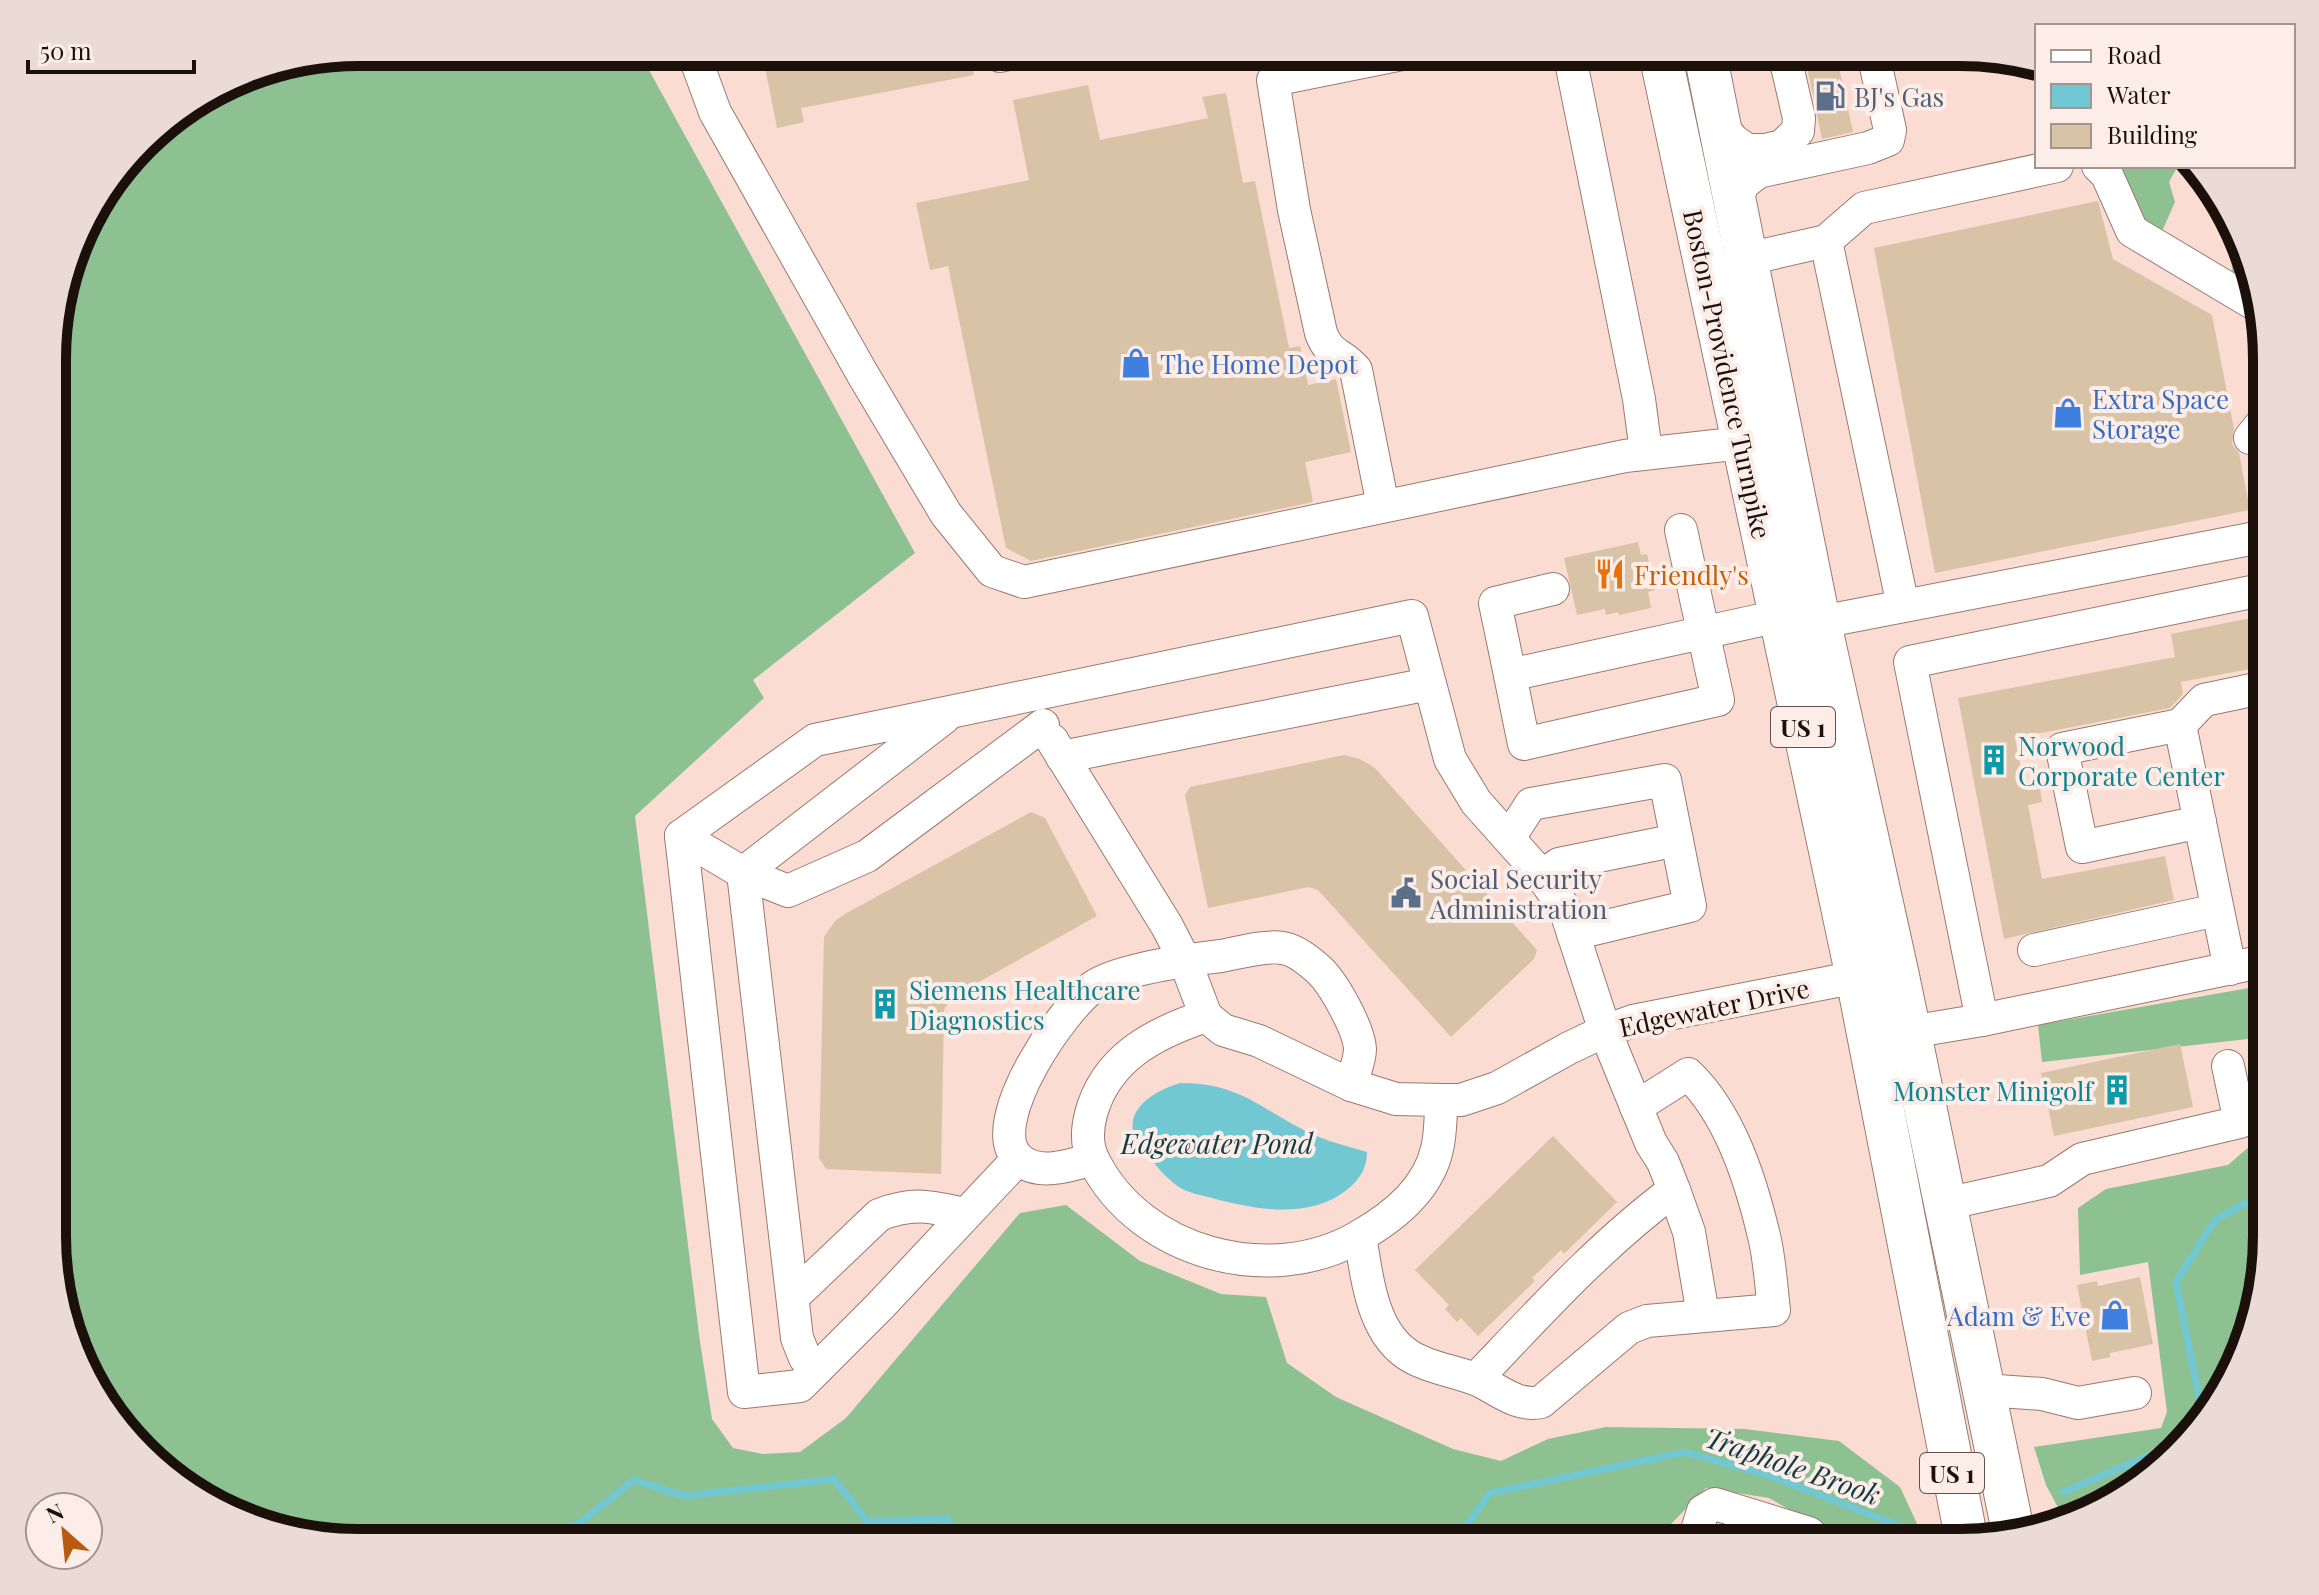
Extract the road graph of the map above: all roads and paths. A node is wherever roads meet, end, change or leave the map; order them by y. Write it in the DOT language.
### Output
graph roads {
  1 [pos="698,66"];
  2 [pos="1274,66"];
  3 [pos="1572,66"];
  4 [pos="1663,66"];
  5 [pos="1707,66"];
  6 [pos="1787,66"];
  7 [pos="1876,66"];
  8 [pos="1718,122"];
  9 [pos="2048,168"];
  10 [pos="2100,168"];
  11 [pos="1735,204"];
  12 [pos="1826,241"];
  13 [pos="1747,259"];
  14 [pos="2246,299"];
  15 [pos="1742,443"];
  16 [pos="1646,452"];
  17 [pos="1383,506"];
  18 [pos="1681,530"];
  19 [pos="2253,539"];
  20 [pos="1553,589"];
  21 [pos="2253,592"];
  22 [pos="1903,606"];
  23 [pos="1779,616"];
  24 [pos="1821,622"];
  25 [pos="1702,634"];
  26 [pos="1510,675"];
  27 [pos="1429,684"];
  28 [pos="2253,690"];
  29 [pos="1025,697"];
  30 [pos="951,712"];
  31 [pos="1043,725"];
  32 [pos="2180,725"];
  33 [pos="1062,757"];
  34 [pos="2200,822"];
  35 [pos="681,836"];
  36 [pos="1509,838"];
  37 [pos="1677,840"];
  38 [pos="743,873"];
  39 [pos="1542,876"];
  40 [pos="2217,910"];
  41 [pos="1573,934"];
  42 [pos="2034,950"];
  43 [pos="1185,961"];
  44 [pos="2253,964"];
  45 [pos="2230,969"];
  46 [pos="1857,977"];
  47 [pos="1206,1016"];
  48 [pos="1982,1020"];
  49 [pos="1605,1031"];
  50 [pos="1910,1032"];
  51 [pos="2228,1066"];
  52 [pos="1351,1085"];
  53 [pos="1442,1100"];
  54 [pos="1636,1107"];
  55 [pos="1018,1159"];
  56 [pos="1092,1159"];
  57 [pos="1674,1190"];
  58 [pos="1945,1204"];
  59 [pos="964,1214"];
  60 [pos="1360,1236"];
  61 [pos="793,1297"];
  62 [pos="1703,1315"];
  63 [pos="817,1369"];
  64 [pos="1476,1379"];
  65 [pos="1984,1390"];
  66 [pos="2135,1393"];
  67 [pos="2012,1524"];
  68 [pos="1697,1529"];
  69 [pos="1796,1529"];
  70 [pos="1964,1529"];
  1 -- 17 [label="lane"];
  2 -- 17 [label="lane"];
  3 -- 16 [label="lane"];
  4 -- 15 [label="main road, Boston-Providence Turnpike / US 1"];
  5 -- 8 [label="main road, Boston-Providence Turnpike / US 1"];
  6 -- 8 [label="lane"];
  7 -- 11 [label="lane"];
  8 -- 11 [label="main road, Boston-Providence Turnpike / US 1"];
  9 -- 12 [label="lane"];
  10 -- 14 [label="lane"];
  11 -- 13 [label="main road, Boston-Providence Turnpike / US 1"];
  12 -- 13 [label="lane"];
  12 -- 22 [label="lane"];
  13 -- 24 [label="main road, Boston-Providence Turnpike / US 1"];
  15 -- 16 [label="lane"];
  15 -- 23 [label="main road, Boston-Providence Turnpike / US 1"];
  16 -- 17 [label="lane"];
  18 -- 25 [label="lane"];
  19 -- 22 [label="lane"];
  20 -- 26 [label="lane"];
  21 -- 48 [label="lane"];
  22 -- 24 [label="lane"];
  23 -- 25 [label="lane"];
  23 -- 46 [label="main road, Boston-Providence Turnpike / US 1"];
  24 -- 50 [label="main road, Boston-Providence Turnpike / US 1"];
  25 -- 26 [label="lane"];
  25 -- 26 [label="lane"];
  27 -- 29 [label="lane"];
  27 -- 33 [label="lane"];
  27 -- 36 [label="lane"];
  28 -- 32 [label="lane"];
  29 -- 30 [label="lane"];
  29 -- 31 [label="lane"];
  30 -- 35 [label="lane"];
  30 -- 38 [label="lane"];
  31 -- 33 [label="lane"];
  31 -- 38 [label="lane"];
  32 -- 34 [label="lane"];
  32 -- 34 [label="lane"];
  33 -- 43 [label="lane"];
  34 -- 40 [label="lane"];
  35 -- 38 [label="lane"];
  35 -- 63 [label="lane"];
  36 -- 37 [label="lane"];
  36 -- 39 [label="lane"];
  37 -- 39 [label="lane"];
  37 -- 41 [label="lane"];
  38 -- 61 [label="lane"];
  39 -- 41 [label="lane"];
  40 -- 42 [label="lane"];
  40 -- 45 [label="lane"];
  41 -- 49 [label="lane"];
  43 -- 47 [label="lane"];
  43 -- 52 [label="lane"];
  43 -- 55 [label="lane"];
  44 -- 45 [label="lane"];
  45 -- 48 [label="lane"];
  46 -- 49 [label="lane, Edgewater Drive"];
  46 -- 70 [label="main road, Boston-Providence Turnpike / US 1"];
  47 -- 52 [label="lane, Edgewater Drive"];
  47 -- 56 [label="lane"];
  48 -- 50 [label="lane"];
  49 -- 53 [label="lane, Edgewater Drive"];
  49 -- 54 [label="lane"];
  50 -- 58 [label="main road, Boston-Providence Turnpike / US 1"];
  51 -- 58 [label="lane"];
  52 -- 53 [label="lane, Edgewater Drive"];
  53 -- 60 [label="lane"];
  54 -- 57 [label="lane"];
  54 -- 62 [label="lane"];
  55 -- 56 [label="lane"];
  55 -- 59 [label="lane"];
  56 -- 60 [label="lane"];
  57 -- 62 [label="lane"];
  57 -- 64 [label="lane"];
  58 -- 65 [label="main road, Boston-Providence Turnpike / US 1"];
  59 -- 61 [label="lane"];
  59 -- 63 [label="lane"];
  60 -- 64 [label="lane"];
  61 -- 63 [label="lane"];
  62 -- 64 [label="lane"];
  65 -- 66 [label="lane"];
  65 -- 67 [label="main road, Boston-Providence Turnpike / US 1"];
  68 -- 69 [label="lane"];
}
